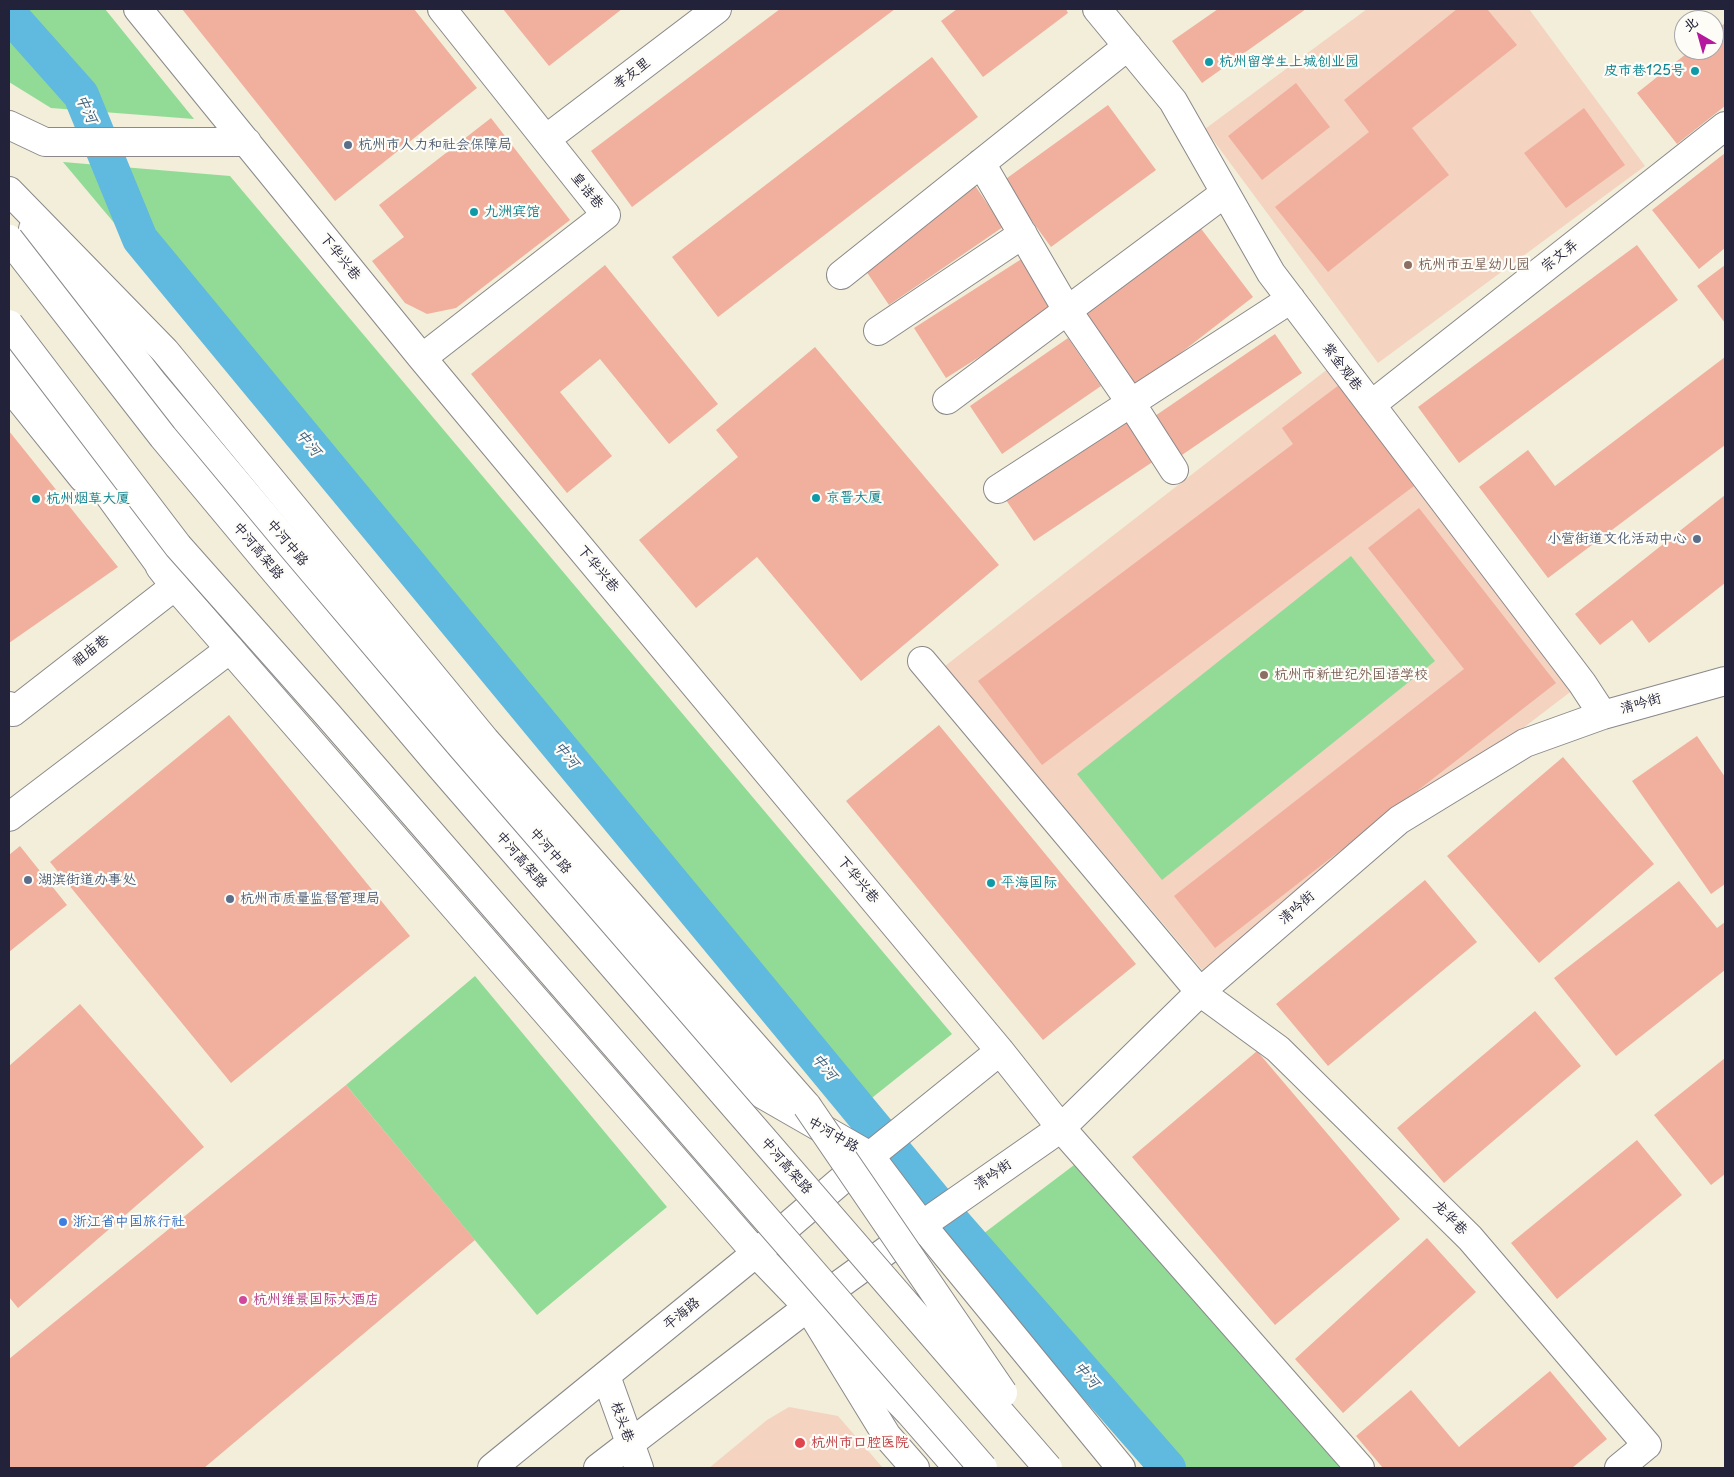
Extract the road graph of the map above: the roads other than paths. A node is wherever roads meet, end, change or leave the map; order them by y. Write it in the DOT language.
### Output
graph roads {
  1 [pos="138,9"];
  2 [pos="442,9"];
  3 [pos="717,9"];
  4 [pos="1097,9"];
  5 [pos="1128,46"];
  6 [pos="9,125"];
  7 [pos="1725,126"];
  8 [pos="546,140"];
  9 [pos="247,142"];
  10 [pos="981,163"];
  11 [pos="9,190"];
  12 [pos="1225,193"];
  13 [pos="9,199"];
  14 [pos="1023,234"];
  15 [pos="9,239"];
  16 [pos="841,275"];
  17 [pos="1291,299"];
  18 [pos="1068,310"];
  19 [pos="9,324"];
  20 [pos="878,331"];
  21 [pos="9,357"];
  22 [pos="422,358"];
  23 [pos="9,386"];
  24 [pos="947,400"];
  25 [pos="1131,403"];
  26 [pos="1371,405"];
  27 [pos="1174,470"];
  28 [pos="998,489"];
  29 [pos="175,586"];
  30 [pos="230,649"];
  31 [pos="922,661"];
  32 [pos="1725,681"];
  33 [pos="9,706"];
  34 [pos="1603,715"];
  35 [pos="9,816"];
  36 [pos="1200,992"];
  37 [pos="1000,1051"];
  38 [pos="1061,1128"];
  39 [pos="870,1156"];
  40 [pos="922,1225"];
  41 [pos="756,1253"];
  42 [pos="808,1307"];
  43 [pos="606,1376"];
  44 [pos="629,1442"];
  45 [pos="492,1468"];
  46 [pos="598,1468"];
  47 [pos="639,1468"];
  48 [pos="915,1468"];
  49 [pos="958,1468"];
  50 [pos="983,1468"];
  51 [pos="1048,1468"];
  52 [pos="1054,1468"];
  53 [pos="1121,1468"];
  54 [pos="1360,1468"];
  55 [pos="1620,1468"];
  1 -- 9 [label="main road, 下华兴巷"];
  2 -- 8 [label="main road, 皇诰巷"];
  3 -- 8 [label="main road, 孝友里"];
  4 -- 5 [label="main road, 紫金观巷"];
  5 -- 10 [label="main road"];
  5 -- 12 [label="main road, 紫金观巷"];
  6 -- 9 [label="main road"];
  7 -- 26 [label="main road, 宗文弄"];
  8 -- 22 [label="main road, 皇诰巷"];
  9 -- 22 [label="main road, 下华兴巷"];
  10 -- 14 [label="main road"];
  10 -- 16 [label="main road"];
  11 -- 52 [label="main road, bridge"];
  12 -- 17 [label="main road, 紫金观巷"];
  12 -- 18 [label="main road"];
  13 -- 39 [label="main road, 中河中路"];
  14 -- 18 [label="main road"];
  14 -- 20 [label="main road"];
  15 -- 51 [label="main road, 中河高架路, bridge"];
  17 -- 25 [label="main road"];
  17 -- 26 [label="main road, 紫金观巷"];
  18 -- 24 [label="main road"];
  18 -- 25 [label="main road"];
  19 -- 50 [label="main road, bridge"];
  21 -- 29 [label="main road"];
  22 -- 37 [label="main road, 下华兴巷"];
  23 -- 29 [label="main road"];
  25 -- 27 [label="main road"];
  25 -- 28 [label="main road"];
  26 -- 34 [label="main road, 紫金观巷"];
  29 -- 30 [label="main road"];
  29 -- 33 [label="main road, 祖庙巷"];
  30 -- 35 [label="main road"];
  30 -- 41 [label="main road"];
  31 -- 36 [label="main road"];
  32 -- 34 [label="main road, 清吟街"];
  34 -- 36 [label="main road, 清吟街"];
  36 -- 38 [label="main road, 清吟街"];
  36 -- 55 [label="main road, 龙华巷"];
  37 -- 38 [label="main road, 下华兴巷"];
  37 -- 39 [label="main road"];
  38 -- 40 [label="main road, 清吟街"];
  38 -- 54 [label="main road, 下华兴巷"];
  39 -- 40 [label="main road, 中河中路"];
  39 -- 41 [label="main road, 平海路"];
  40 -- 42 [label="main road"];
  40 -- 53 [label="main road, 中河中路"];
  41 -- 42 [label="main road"];
  41 -- 43 [label="main road, 平海路"];
  42 -- 44 [label="main road"];
  42 -- 48 [label="main road"];
  42 -- 49 [label="main road"];
  43 -- 44 [label="main road, 枝头巷"];
  43 -- 45 [label="main road, 平海路"];
  44 -- 46 [label="main road"];
  44 -- 47 [label="main road, 枝头巷"];
}
